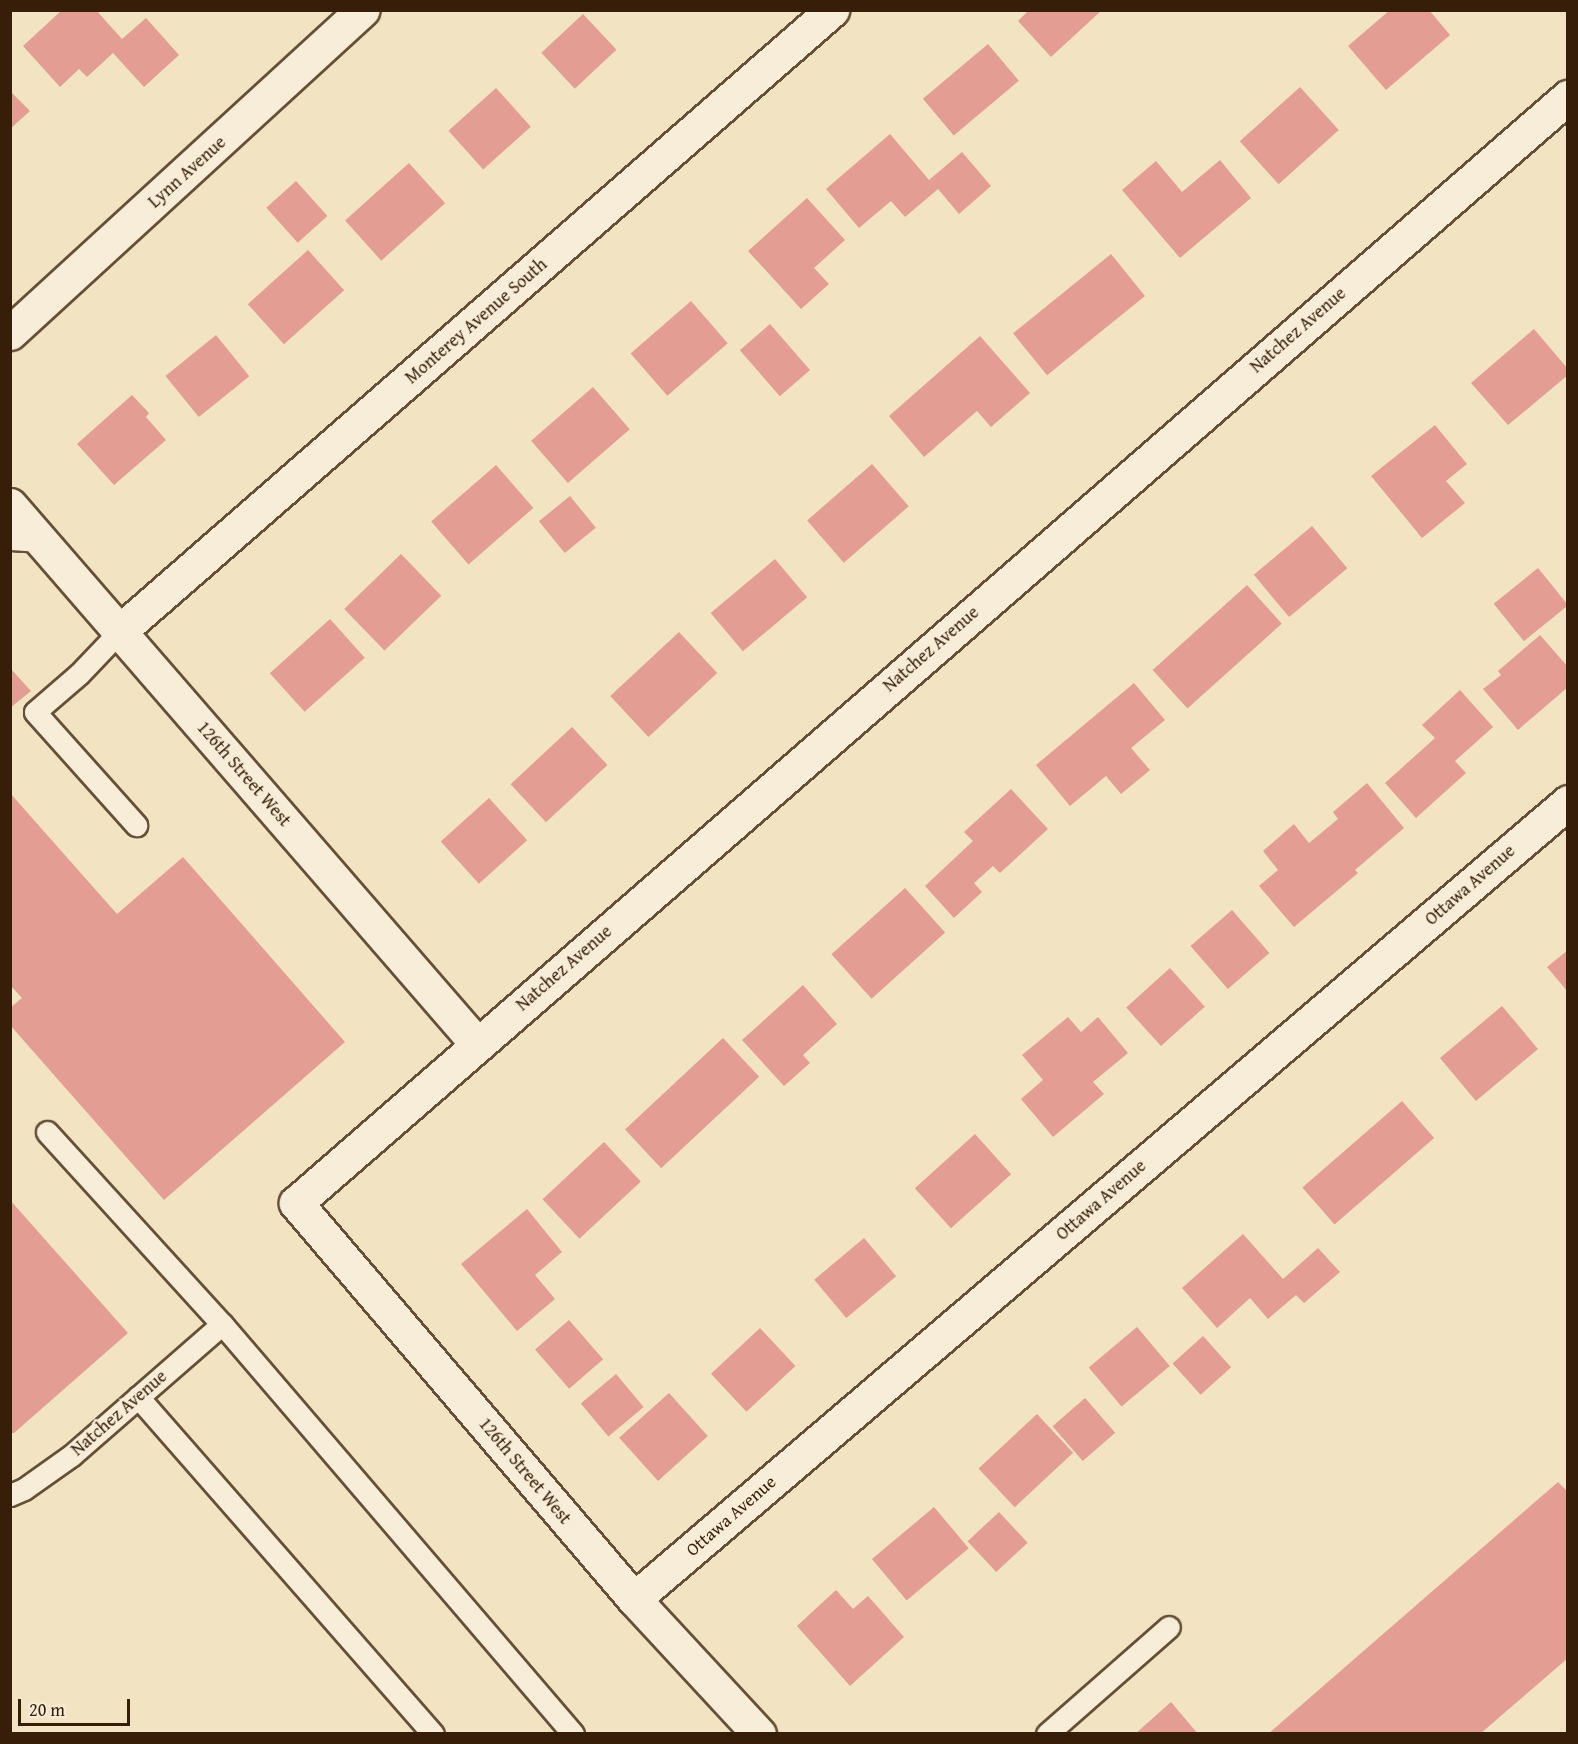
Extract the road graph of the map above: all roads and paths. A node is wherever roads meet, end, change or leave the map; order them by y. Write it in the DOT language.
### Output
graph roads {
  1 [pos="363,10"];
  2 [pos="832,10"];
  3 [pos="1568,97"];
  4 [pos="10,333"];
  5 [pos="10,505"];
  6 [pos="26,540"];
  7 [pos="120,631"];
  8 [pos="1568,802"];
  9 [pos="136,825"];
  10 [pos="477,1044"];
  11 [pos="47,1132"];
  12 [pos="296,1203"];
  13 [pos="222,1323"];
  14 [pos="138,1397"];
  15 [pos="10,1495"];
  16 [pos="634,1599"];
  17 [pos="1169,1627"];
  18 [pos="433,1734"];
  19 [pos="573,1734"];
  20 [pos="759,1734"];
  21 [pos="1047,1734"];
  1 -- 4 [label="street, Lynn Avenue"];
  2 -- 7 [label="street, Monterey Avenue South"];
  3 -- 10 [label="street, Natchez Avenue"];
  5 -- 6 [label="street, 126th Street West"];
  6 -- 7 [label="street, 126th Street West"];
  7 -- 9 [label="lane"];
  7 -- 10 [label="street, 126th Street West"];
  8 -- 16 [label="street, Ottawa Avenue"];
  10 -- 12 [label="street, Natchez Avenue"];
  11 -- 13 [label="lane"];
  12 -- 16 [label="street, 126th Street West"];
  13 -- 14 [label="lane, Natchez Avenue"];
  13 -- 19 [label="lane"];
  14 -- 15 [label="lane, Natchez Avenue"];
  14 -- 18 [label="lane"];
  16 -- 20 [label="street, 126th Street West"];
  17 -- 21 [label="lane"];
}
